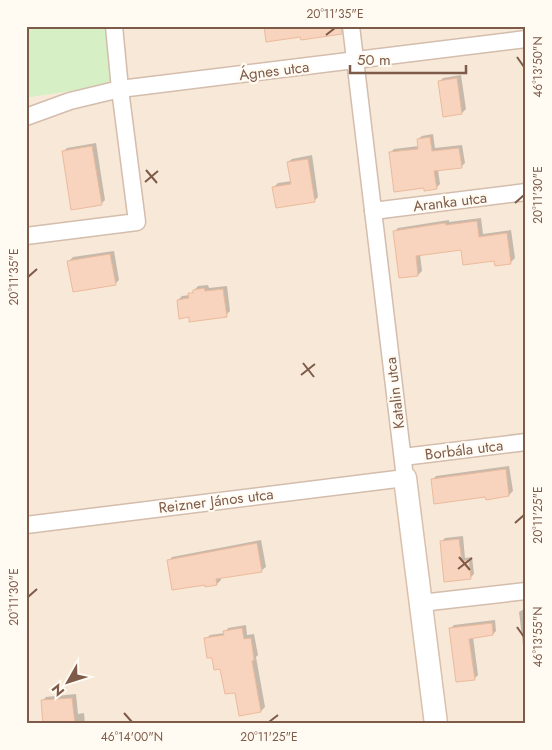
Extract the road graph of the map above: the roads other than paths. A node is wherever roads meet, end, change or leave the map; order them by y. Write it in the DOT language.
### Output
graph roads {
  1 [pos="114,26"];
  2 [pos="351,26"];
  3 [pos="526,39"];
  4 [pos="355,61"];
  5 [pos="120,89"];
  6 [pos="26,117"];
  7 [pos="526,192"];
  8 [pos="373,212"];
  9 [pos="26,236"];
  10 [pos="526,442"];
  11 [pos="404,467"];
  12 [pos="26,525"];
  13 [pos="526,591"];
  14 [pos="421,603"];
  15 [pos="436,724"];
  1 -- 5 [label="street"];
  2 -- 4 [label="street, Katalin utca"];
  3 -- 4 [label="street, Ágnes utca"];
  4 -- 5 [label="street, Ágnes utca"];
  4 -- 8 [label="street, Katalin utca"];
  5 -- 6 [label="street, Ágnes utca"];
  5 -- 9 [label="street"];
  7 -- 8 [label="street, Aranka utca"];
  8 -- 11 [label="street, Katalin utca"];
  10 -- 11 [label="street, Borbála utca"];
  11 -- 12 [label="street, Reizner János utca"];
  11 -- 14 [label="street, Katalin utca"];
  13 -- 14 [label="street"];
  14 -- 15 [label="street, Katalin utca"];
}
